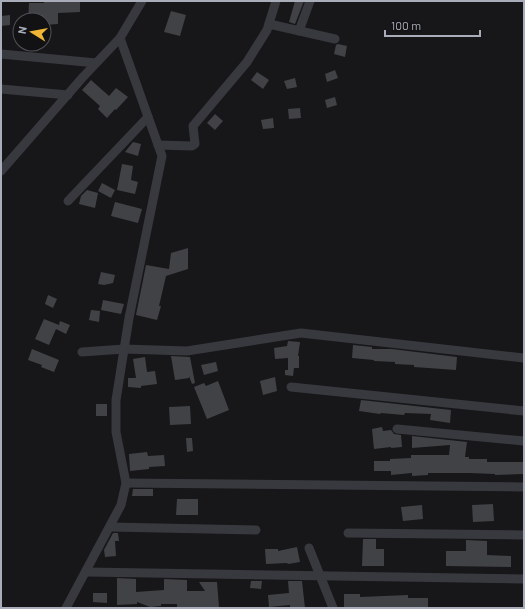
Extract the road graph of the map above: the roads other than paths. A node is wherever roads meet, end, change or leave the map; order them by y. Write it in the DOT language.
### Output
graph roads {
  1 [pos="142,1"];
  2 [pos="276,1"];
  3 [pos="310,1"];
  4 [pos="269,24"];
  5 [pos="299,31"];
  6 [pos="120,38"];
  7 [pos="335,40"];
  8 [pos="1,54"];
  9 [pos="96,63"];
  10 [pos="1,88"];
  11 [pos="68,94"];
  12 [pos="148,117"];
  13 [pos="158,145"];
  14 [pos="1,171"];
  15 [pos="68,201"];
  16 [pos="124,349"];
  17 [pos="82,352"];
  18 [pos="524,358"];
  19 [pos="291,388"];
  20 [pos="524,411"];
  21 [pos="397,429"];
  22 [pos="524,441"];
  23 [pos="126,483"];
  24 [pos="524,487"];
  25 [pos="110,526"];
  26 [pos="256,530"];
  27 [pos="348,533"];
  28 [pos="524,535"];
  29 [pos="309,548"];
  30 [pos="87,572"];
  31 [pos="320,576"];
  32 [pos="524,579"];
  33 [pos="66,608"];
  34 [pos="333,608"];
  1 -- 6 [label="street"];
  2 -- 4 [label="street"];
  3 -- 5 [label="street"];
  4 -- 5 [label="street"];
  4 -- 13 [label="street"];
  5 -- 7 [label="street"];
  6 -- 9 [label="street"];
  6 -- 12 [label="street"];
  8 -- 9 [label="street"];
  9 -- 11 [label="street"];
  10 -- 11 [label="street"];
  11 -- 14 [label="street"];
  12 -- 13 [label="street"];
  12 -- 15 [label="street"];
  13 -- 16 [label="street"];
  16 -- 17 [label="street"];
  16 -- 18 [label="street"];
  16 -- 23 [label="street"];
  19 -- 20 [label="street"];
  21 -- 22 [label="street"];
  23 -- 24 [label="street"];
  23 -- 25 [label="street"];
  25 -- 26 [label="street"];
  25 -- 30 [label="street"];
  27 -- 28 [label="street"];
  29 -- 31 [label="street"];
  30 -- 31 [label="street"];
  30 -- 33 [label="street"];
  31 -- 32 [label="street"];
  31 -- 34 [label="street"];
}
